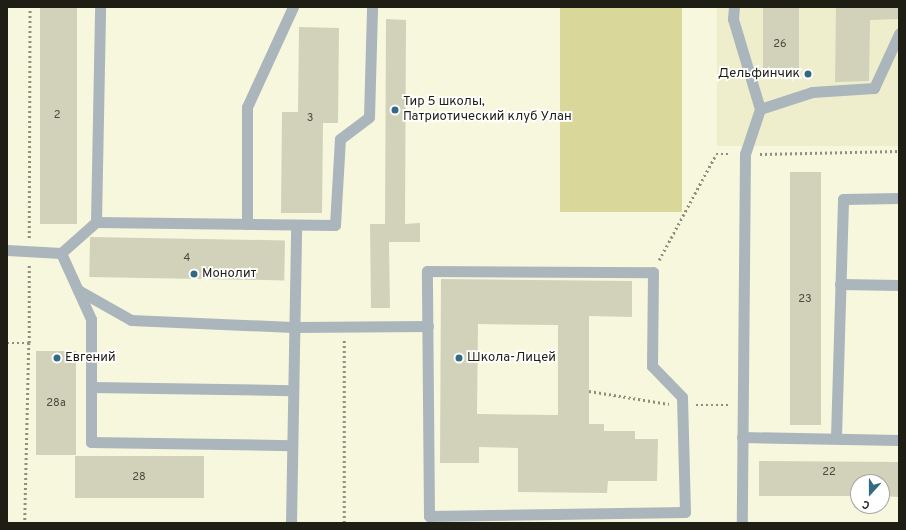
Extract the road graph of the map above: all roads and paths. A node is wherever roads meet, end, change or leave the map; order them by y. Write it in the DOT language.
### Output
graph roads {
  1 [pos="30,7"];
  2 [pos="100,7"];
  3 [pos="293,7"];
  4 [pos="372,7"];
  5 [pos="734,7"];
  6 [pos="899,34"];
  7 [pos="760,109"];
  8 [pos="899,151"];
  9 [pos="745,154"];
  10 [pos="899,198"];
  11 [pos="96,222"];
  12 [pos="247,224"];
  13 [pos="296,225"];
  14 [pos="7,250"];
  15 [pos="29,251"];
  16 [pos="61,252"];
  17 [pos="653,272"];
  18 [pos="840,284"];
  19 [pos="899,285"];
  20 [pos="78,290"];
  21 [pos="344,326"];
  22 [pos="428,326"];
  23 [pos="293,327"];
  24 [pos="7,343"];
  25 [pos="29,343"];
  26 [pos="91,387"];
  27 [pos="292,390"];
  28 [pos="742,437"];
  29 [pos="836,437"];
  30 [pos="899,440"];
  31 [pos="292,445"];
  32 [pos="25,523"];
  33 [pos="291,523"];
  34 [pos="344,523"];
  35 [pos="742,523"];
  1 -- 15 [label="path"];
  2 -- 11 [label="lane"];
  3 -- 12 [label="lane"];
  4 -- 13 [label="lane"];
  5 -- 7 [label="lane"];
  6 -- 7 [label="lane"];
  7 -- 9 [label="lane"];
  8 -- 9 [label="path"];
  9 -- 17 [label="path"];
  9 -- 28 [label="lane"];
  10 -- 18 [label="lane"];
  11 -- 12 [label="lane"];
  11 -- 16 [label="lane"];
  12 -- 13 [label="lane"];
  13 -- 23 [label="lane"];
  14 -- 15 [label="lane"];
  15 -- 16 [label="lane"];
  15 -- 25 [label="path"];
  16 -- 20 [label="lane"];
  17 -- 22 [label="lane"];
  17 -- 22 [label="lane"];
  18 -- 19 [label="lane"];
  18 -- 29 [label="lane"];
  20 -- 23 [label="lane"];
  20 -- 26 [label="lane"];
  21 -- 22 [label="lane"];
  21 -- 23 [label="lane"];
  21 -- 34 [label="path"];
  23 -- 27 [label="lane"];
  24 -- 25 [label="path"];
  25 -- 32 [label="path"];
  26 -- 27 [label="lane"];
  26 -- 31 [label="lane"];
  27 -- 31 [label="lane"];
  28 -- 29 [label="lane"];
  28 -- 35 [label="lane"];
  29 -- 30 [label="lane"];
  31 -- 33 [label="lane"];
}
